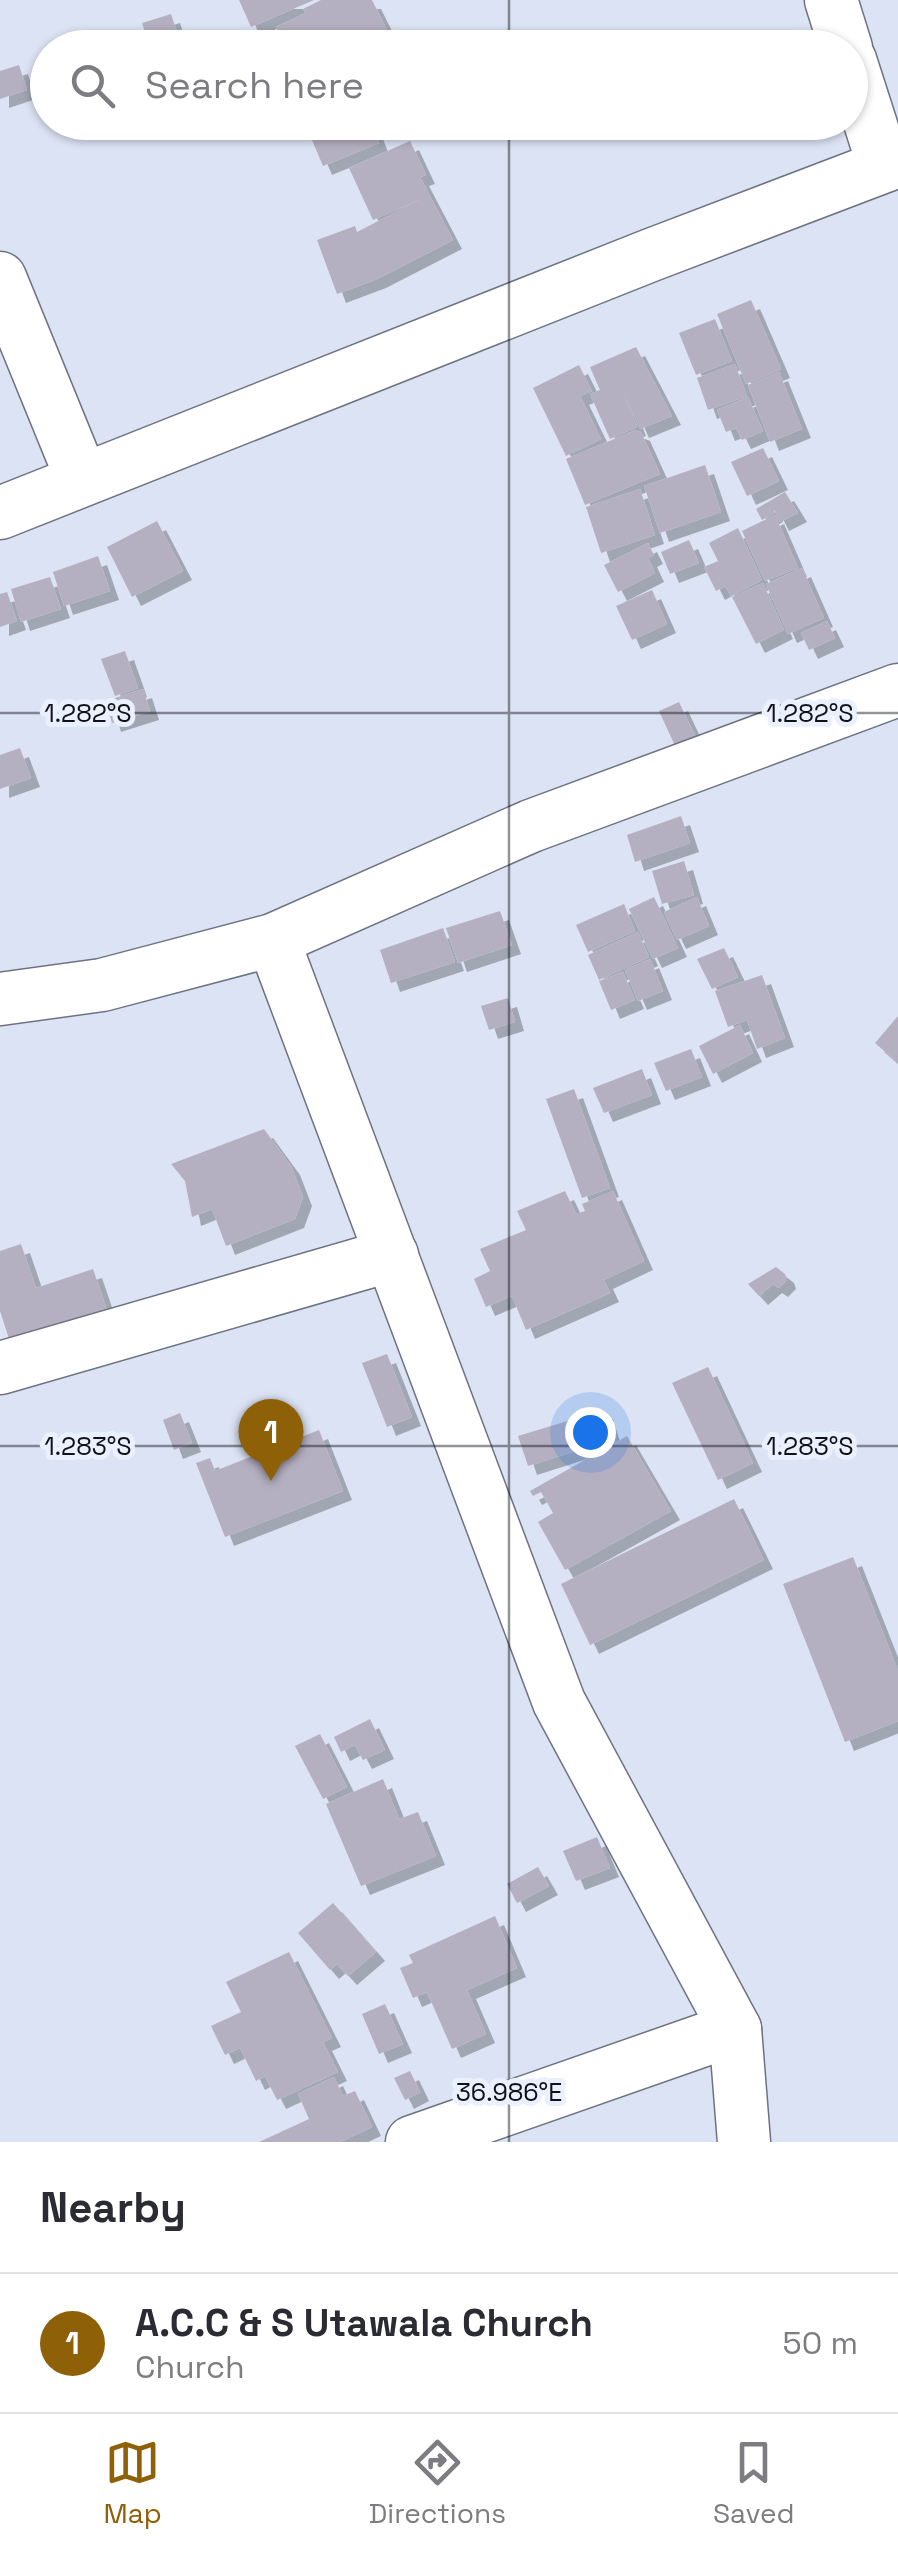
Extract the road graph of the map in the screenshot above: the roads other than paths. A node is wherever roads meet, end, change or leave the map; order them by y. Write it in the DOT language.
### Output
graph roads {
  1 [pos="832,0"];
  2 [pos="841,30"];
  3 [pos="868,106"];
  4 [pos="891,164"];
  5 [pos="0,278"];
  6 [pos="82,479"];
  7 [pos="0,513"];
  8 [pos="898,690"];
  9 [pos="273,940"];
  10 [pos="0,999"];
  11 [pos="392,1255"];
  12 [pos="0,1368"];
  13 [pos="735,2028"];
  14 [pos="412,2142"];
  15 [pos="744,2142"];
  1 -- 2 [label="street"];
  3 -- 4 [label="street"];
  4 -- 6 [label="street"];
  5 -- 6 [label="street"];
  6 -- 7 [label="street"];
  8 -- 9 [label="street"];
  9 -- 10 [label="street"];
  9 -- 11 [label="street"];
  11 -- 12 [label="street"];
  11 -- 13 [label="street"];
  13 -- 14 [label="street"];
  13 -- 15 [label="street"];
}
